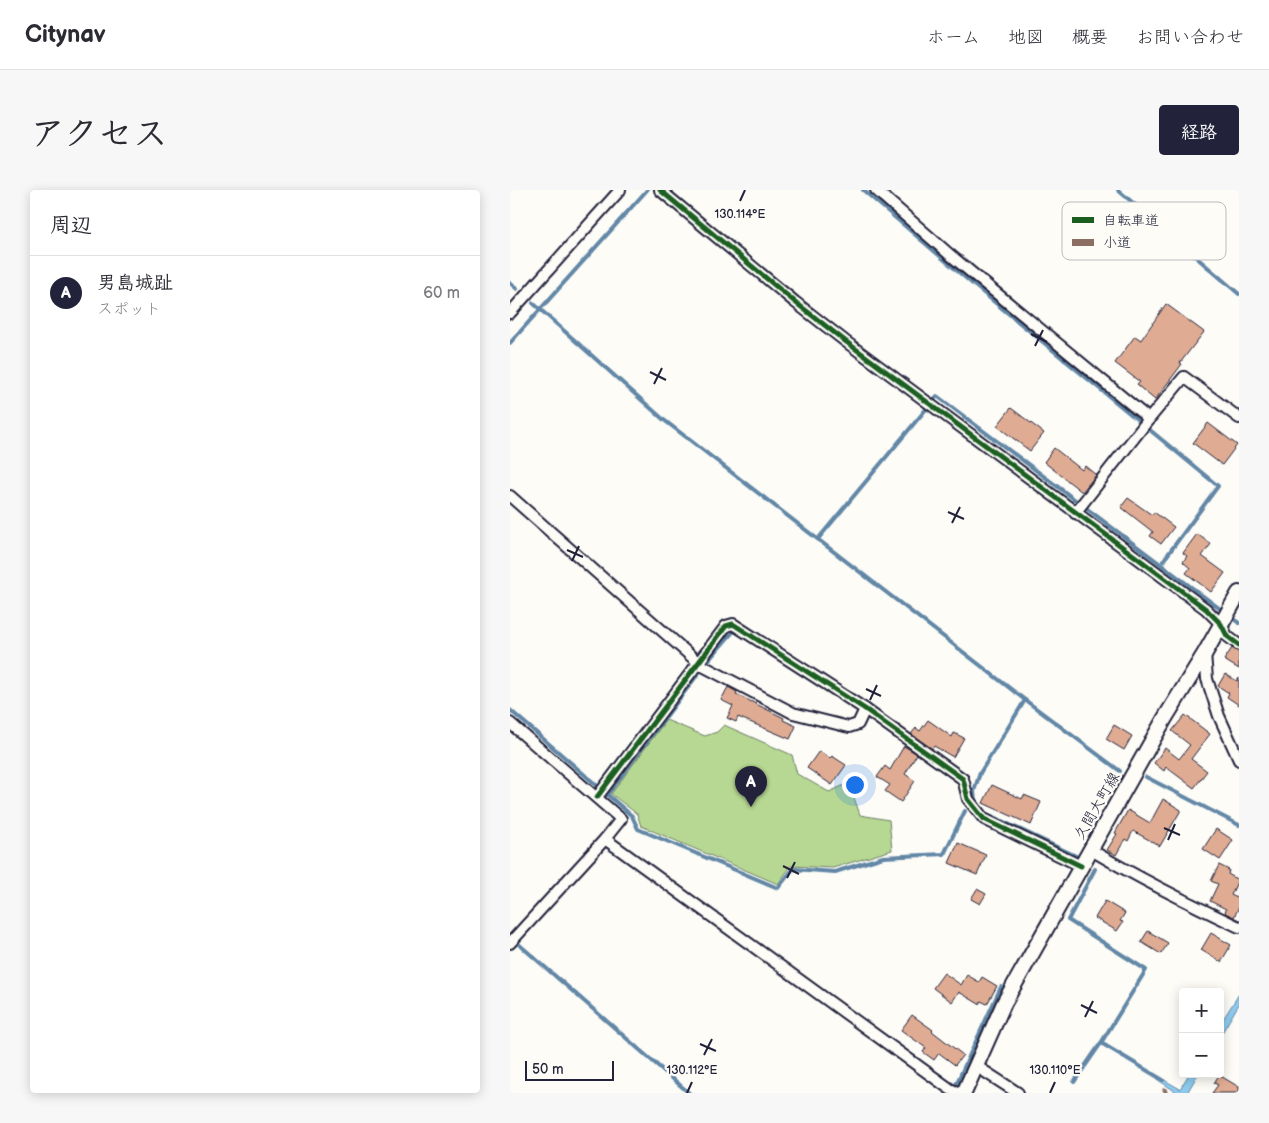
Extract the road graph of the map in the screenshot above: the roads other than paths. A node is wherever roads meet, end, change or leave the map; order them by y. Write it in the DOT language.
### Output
graph roads {
  1 [pos="620,190"];
  2 [pos="660,190"];
  3 [pos="876,190"];
  4 [pos="510,312"];
  5 [pos="1239,418"];
  6 [pos="1146,423"];
  7 [pos="510,496"];
  8 [pos="1080,507"];
  9 [pos="1239,593"];
  10 [pos="1225,617"];
  11 [pos="1239,645"];
  12 [pos="1205,653"];
  13 [pos="702,665"];
  14 [pos="865,709"];
  15 [pos="510,723"];
  16 [pos="1239,760"];
  17 [pos="597,797"];
  18 [pos="605,839"];
  19 [pos="1090,850"];
  20 [pos="1082,866"];
  21 [pos="1239,926"];
  22 [pos="512,941"];
  23 [pos="976,1066"];
  24 [pos="955,1092"];
  25 [pos="964,1093"];
  26 [pos="1018,1093"];
  1 -- 4 [label="street"];
  2 -- 8 [label="street"];
  3 -- 6 [label="street"];
  5 -- 6 [label="street"];
  6 -- 8 [label="street"];
  7 -- 13 [label="street"];
  8 -- 10 [label="street"];
  9 -- 10 [label="main road, 久間大町線"];
  10 -- 11 [label="street"];
  10 -- 12 [label="main road, 久間大町線"];
  12 -- 16 [label="street"];
  12 -- 19 [label="main road, 久間大町線"];
  13 -- 14 [label="street"];
  13 -- 14 [label="street"];
  13 -- 17 [label="street"];
  14 -- 20 [label="street"];
  15 -- 17 [label="street"];
  17 -- 18 [label="street"];
  18 -- 22 [label="street"];
  18 -- 24 [label="street"];
  19 -- 20 [label="main road, 久間大町線"];
  19 -- 21 [label="street"];
  20 -- 23 [label="main road, 久間大町線"];
  23 -- 25 [label="main road, 久間大町線"];
  23 -- 26 [label="street"];
}
